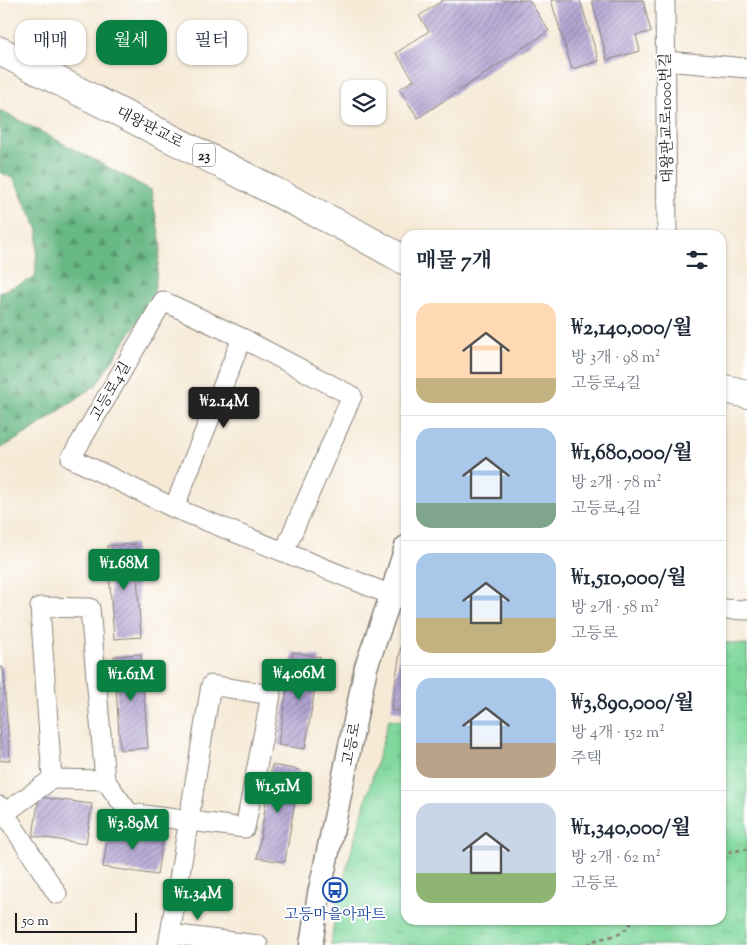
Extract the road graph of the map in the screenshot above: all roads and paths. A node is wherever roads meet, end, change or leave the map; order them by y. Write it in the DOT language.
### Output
graph roads {
  1 [pos="665,0"];
  2 [pos="0,51"];
  3 [pos="665,61"];
  4 [pos="747,68"];
  5 [pos="667,230"];
  6 [pos="401,258"];
  7 [pos="242,338"];
  8 [pos="726,389"];
  9 [pos="747,394"];
  10 [pos="174,508"];
  11 [pos="284,552"];
  12 [pos="401,583"];
  13 [pos="399,597"];
  14 [pos="726,609"];
  15 [pos="747,610"];
  16 [pos="52,779"];
  17 [pos="105,780"];
  18 [pos="3,810"];
  19 [pos="188,821"];
  20 [pos="747,849"];
  21 [pos="726,853"];
  22 [pos="57,894"];
  23 [pos="630,925"];
  24 [pos="169,940"];
  25 [pos="258,945"];
  26 [pos="312,945"];
  27 [pos="586,945"];
  1 -- 3 [label="street, 대왕판교로1000번길"];
  2 -- 6 [label="main road, 대왕판교로 / 23"];
  3 -- 4 [label="street"];
  3 -- 5 [label="street, 대왕판교로1000번길"];
  7 -- 10 [label="street"];
  7 -- 10 [label="street, 고등로4길"];
  7 -- 11 [label="street, 고등로4길"];
  8 -- 9 [label="main road"];
  10 -- 11 [label="street, 고등로4길"];
  11 -- 13 [label="street, 고등로4길"];
  12 -- 13 [label="street, 고등로"];
  13 -- 26 [label="street, 고등로"];
  14 -- 15 [label="street"];
  16 -- 17 [label="street"];
  16 -- 17 [label="street"];
  16 -- 18 [label="street"];
  17 -- 19 [label="street"];
  18 -- 22 [label="street"];
  19 -- 19 [label="street"];
  19 -- 24 [label="street"];
  20 -- 21 [label="path"];
  23 -- 27 [label="path"];
  24 -- 25 [label="street"];
}
